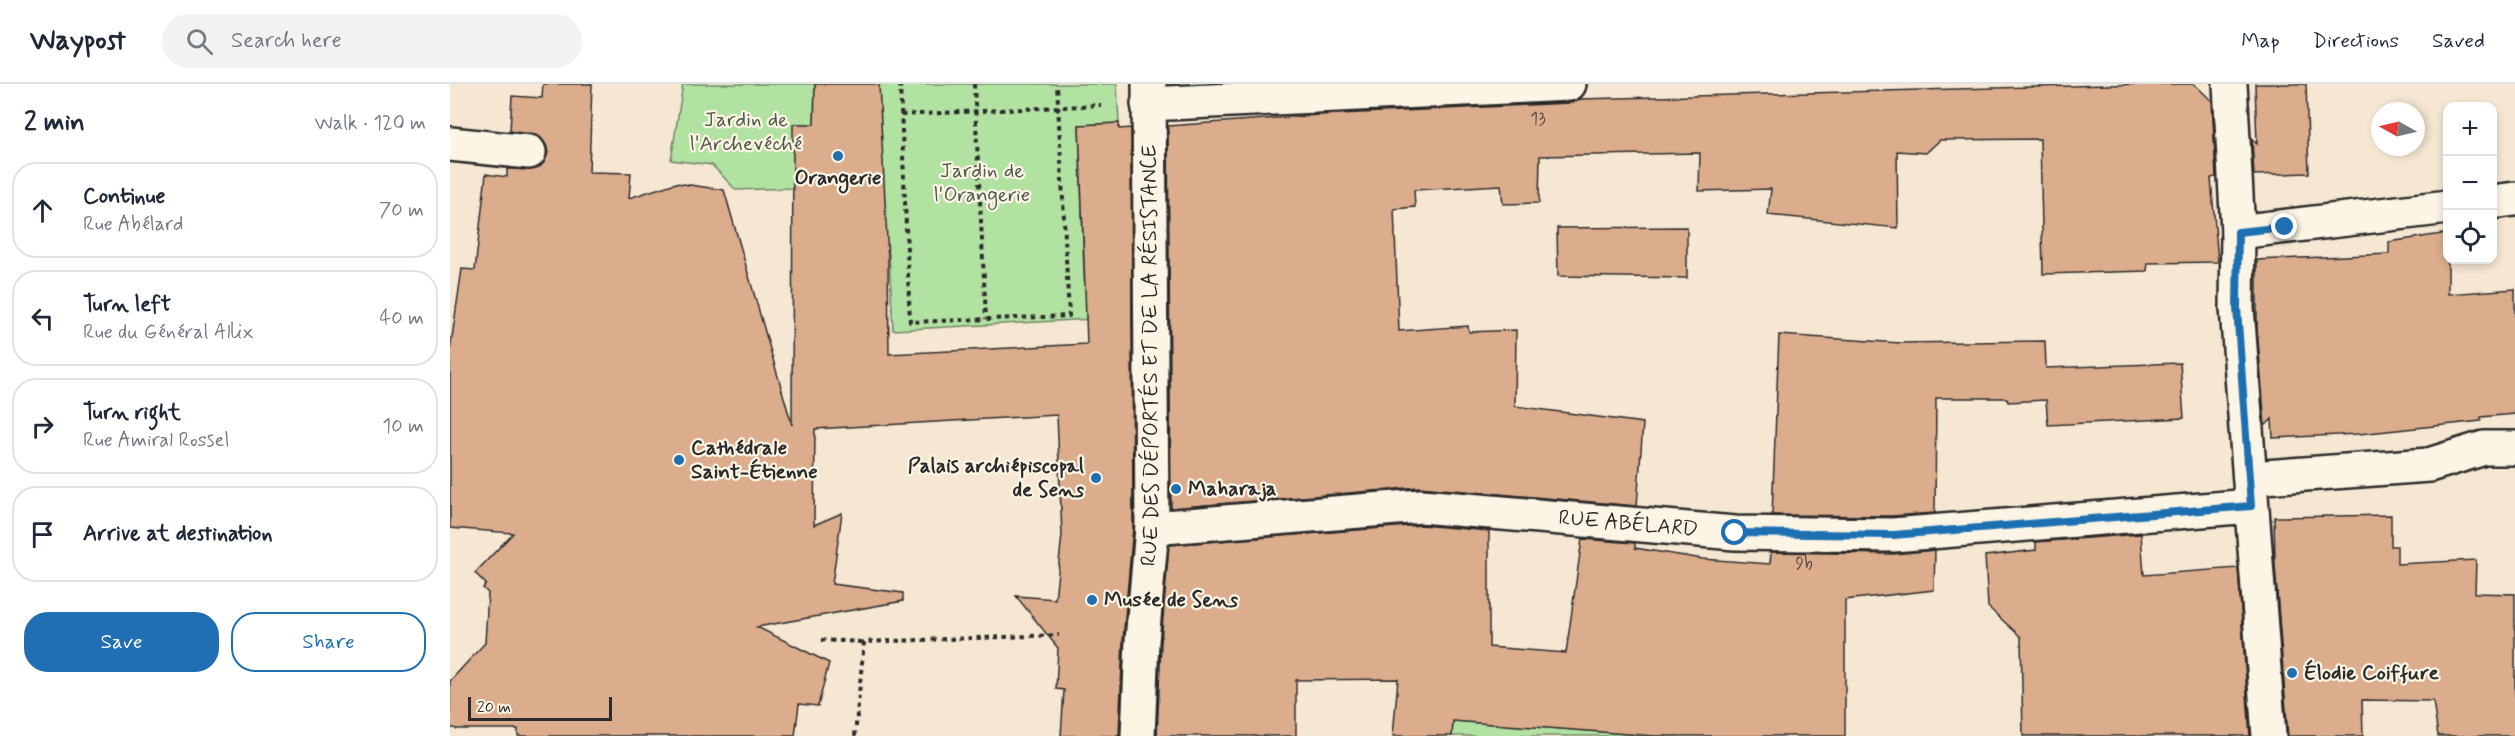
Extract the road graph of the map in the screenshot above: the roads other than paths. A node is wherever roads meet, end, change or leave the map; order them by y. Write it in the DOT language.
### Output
graph roads {
  1 [pos="1569,84"];
  2 [pos="2230,84"];
  3 [pos="1149,94"];
  4 [pos="450,144"];
  5 [pos="529,152"];
  6 [pos="2515,199"];
  7 [pos="2497,201"];
  8 [pos="2443,208"];
  9 [pos="2238,232"];
  10 [pos="2515,448"];
  11 [pos="2250,492"];
  12 [pos="1152,528"];
  13 [pos="1138,736"];
  14 [pos="2269,736"];
  1 -- 3 [label="street"];
  2 -- 9 [label="street"];
  3 -- 12 [label="street, RUE DES DÉPORTÉS ET DE LA RÉSISTANCE"];
  4 -- 5 [label="street"];
  6 -- 7 [label="street"];
  8 -- 9 [label="street"];
  9 -- 11 [label="street"];
  10 -- 11 [label="street, RUE ABÉLARD"];
  11 -- 12 [label="street, RUE ABÉLARD"];
  11 -- 14 [label="street"];
  12 -- 13 [label="street, RUE DES DÉPORTÉS ET DE LA RÉSISTANCE"];
}
